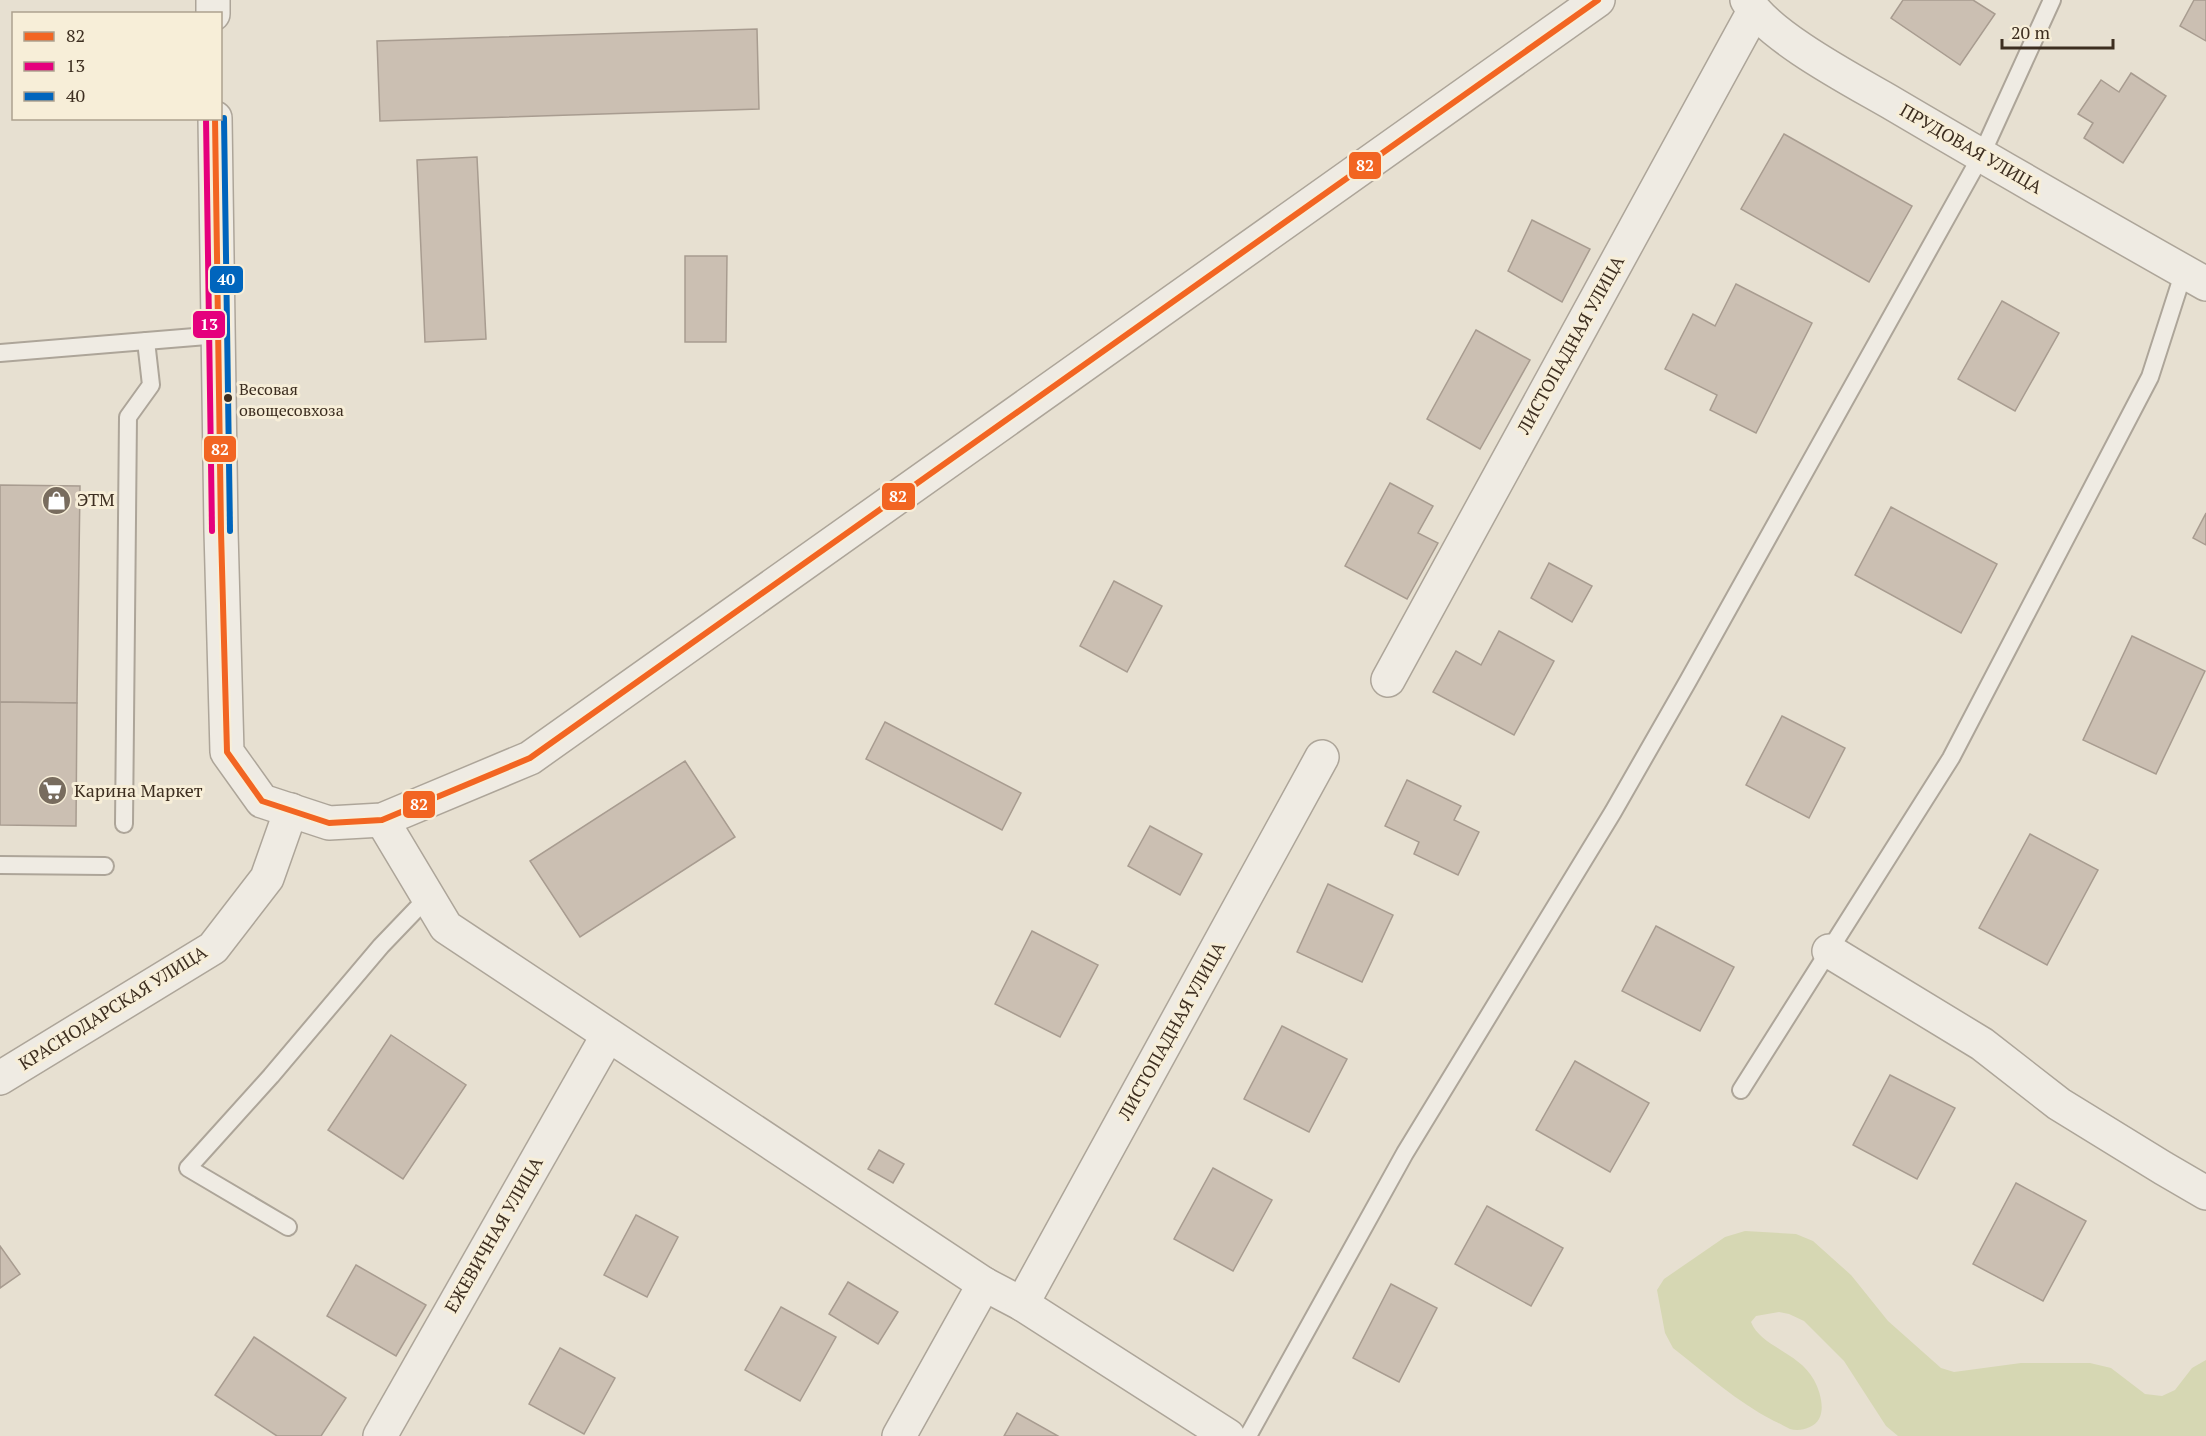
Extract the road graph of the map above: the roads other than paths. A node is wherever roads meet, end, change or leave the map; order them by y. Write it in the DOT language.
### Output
graph roads {
  1 [pos="1598,0"];
  2 [pos="2052,0"];
  3 [pos="1751,6"];
  4 [pos="215,120"];
  5 [pos="1981,156"];
  6 [pos="2195,277"];
  7 [pos="219,335"];
  8 [pos="146,341"];
  9 [pos="0,353"];
  10 [pos="1388,680"];
  11 [pos="1322,757"];
  12 [pos="291,810"];
  13 [pos="382,820"];
  14 [pos="124,824"];
  15 [pos="0,865"];
  16 [pos="105,866"];
  17 [pos="428,897"];
  18 [pos="1829,951"];
  19 [pos="608,1035"];
  20 [pos="0,1078"];
  21 [pos="1741,1090"];
  22 [pos="2206,1192"];
  23 [pos="288,1227"];
  24 [pos="984,1284"];
  25 [pos="1022,1304"];
  26 [pos="380,1436"];
  27 [pos="898,1436"];
  28 [pos="1227,1436"];
  29 [pos="1248,1436"];
  1 -- 13 [label="street"];
  2 -- 5 [label="lane"];
  3 -- 5 [label="street, ПРУДОВАЯ УЛИЦА"];
  3 -- 10 [label="street, ЛИСТОПАДНАЯ УЛИЦА"];
  4 -- 7 [label="street"];
  5 -- 6 [label="street, ПРУДОВАЯ УЛИЦА"];
  5 -- 29 [label="lane"];
  6 -- 18 [label="lane"];
  7 -- 8 [label="lane"];
  7 -- 12 [label="street"];
  8 -- 9 [label="lane"];
  8 -- 14 [label="lane"];
  11 -- 25 [label="street, ЛИСТОПАДНАЯ УЛИЦА"];
  12 -- 13 [label="street"];
  12 -- 20 [label="street, КРАСНОДАРСКАЯ УЛИЦА"];
  13 -- 17 [label="street"];
  15 -- 16 [label="lane"];
  17 -- 19 [label="street"];
  17 -- 23 [label="lane"];
  18 -- 21 [label="lane"];
  18 -- 22 [label="street"];
  19 -- 24 [label="street"];
  19 -- 26 [label="street, ЕЖЕВИЧНАЯ УЛИЦА"];
  24 -- 25 [label="street"];
  24 -- 27 [label="street"];
  25 -- 28 [label="street"];
}
